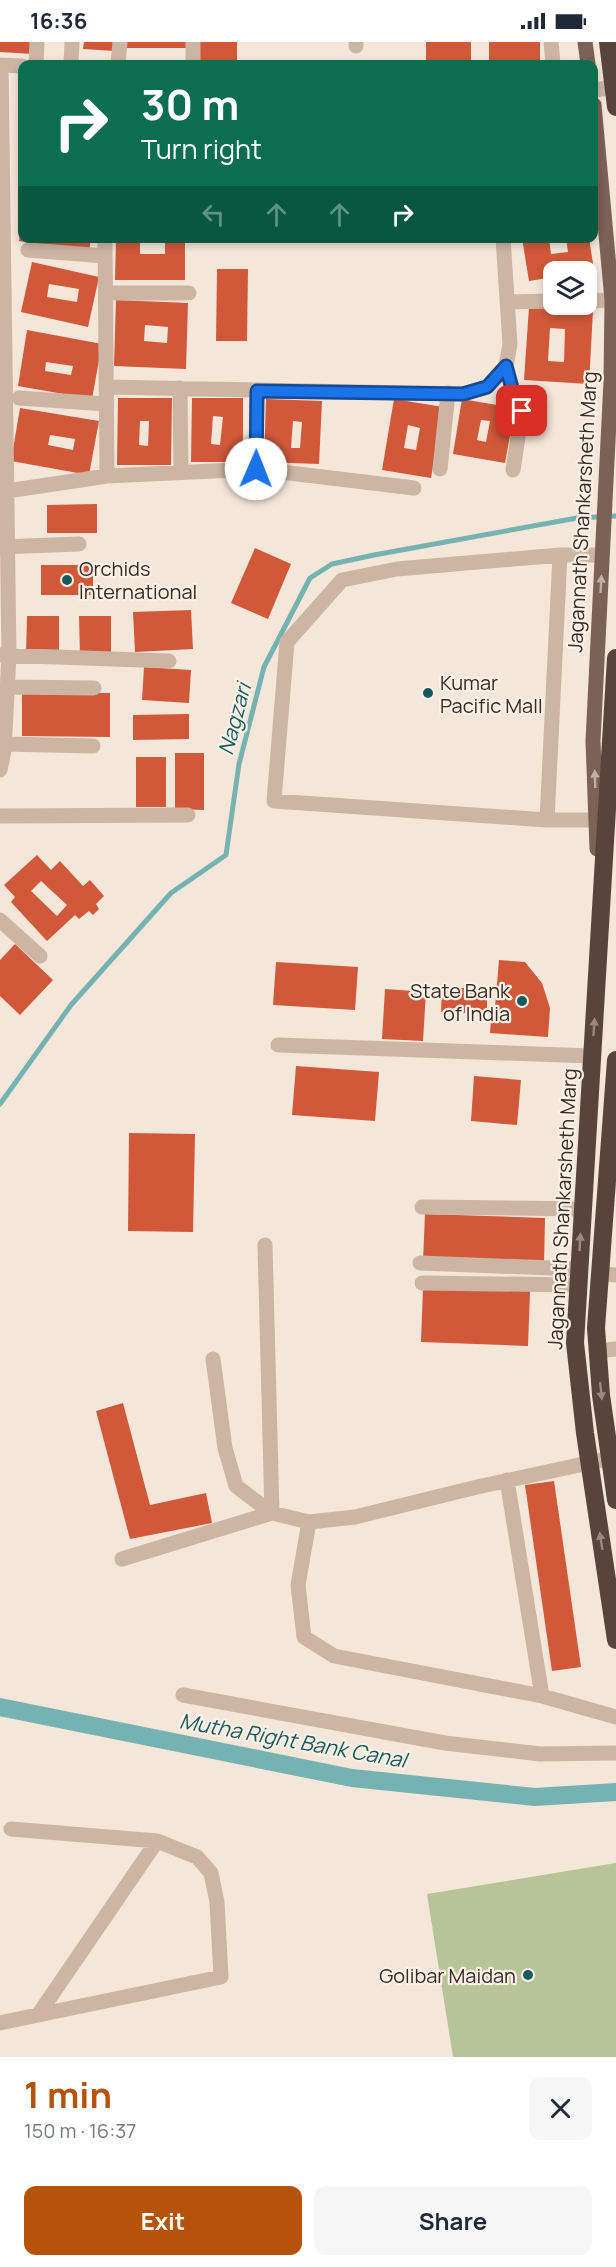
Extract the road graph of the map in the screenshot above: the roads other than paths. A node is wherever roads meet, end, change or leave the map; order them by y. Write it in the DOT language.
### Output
graph roads {
  1 [pos="37,42"];
  2 [pos="72,42"];
  3 [pos="120,42"];
  4 [pos="193,42"];
  5 [pos="551,42"];
  6 [pos="585,42"];
  7 [pos="608,42"];
  8 [pos="36,60"];
  9 [pos="70,60"];
  10 [pos="118,60"];
  11 [pos="193,60"];
  12 [pos="553,60"];
  13 [pos="587,60"];
  14 [pos="0,65"];
  15 [pos="18,66"];
  16 [pos="616,87"];
  17 [pos="598,89"];
  18 [pos="616,107"];
  19 [pos="598,148"];
  20 [pos="105,243"];
  21 [pos="503,243"];
  22 [pos="28,250"];
  23 [pos="105,255"];
  24 [pos="106,293"];
  25 [pos="189,293"];
  26 [pos="612,300"];
  27 [pos="543,301"];
  28 [pos="597,301"];
  29 [pos="507,302"];
  30 [pos="614,320"];
  31 [pos="506,366"];
  32 [pos="106,387"];
  33 [pos="180,388"];
  34 [pos="257,391"];
  35 [pos="448,393"];
  36 [pos="19,398"];
  37 [pos="106,404"];
  38 [pos="256,469"];
  39 [pos="440,469"];
  40 [pos="513,470"];
  41 [pos="181,472"];
  42 [pos="107,476"];
  43 [pos="414,488"];
  44 [pos="7,491"];
  45 [pos="79,544"];
  46 [pos="4,547"];
  47 [pos="560,555"];
  48 [pos="602,555"];
  49 [pos="4,655"];
  50 [pos="616,658"];
  51 [pos="169,661"];
  52 [pos="7,687"];
  53 [pos="94,688"];
  54 [pos="4,744"];
  55 [pos="93,746"];
  56 [pos="0,770"];
  57 [pos="188,815"];
  58 [pos="0,816"];
  59 [pos="547,820"];
  60 [pos="596,820"];
  61 [pos="0,920"];
  62 [pos="600,921"];
  63 [pos="40,956"];
  64 [pos="278,1045"];
  65 [pos="592,1056"];
  66 [pos="616,1060"];
  67 [pos="422,1207"];
  68 [pos="582,1209"];
  69 [pos="265,1245"];
  70 [pos="420,1263"];
  71 [pos="608,1275"];
  72 [pos="578,1277"];
  73 [pos="422,1282"];
  74 [pos="575,1344"];
  75 [pos="597,1348"];
  76 [pos="616,1349"];
  77 [pos="213,1359"];
  78 [pos="613,1457"];
  79 [pos="589,1461"];
  80 [pos="507,1480"];
  81 [pos="616,1500"];
  82 [pos="272,1513"];
  83 [pos="309,1522"];
  84 [pos="122,1559"];
  85 [pos="616,1640"];
  86 [pos="183,1695"];
  87 [pos="542,1696"];
  88 [pos="616,1717"];
  89 [pos="616,1753"];
  90 [pos="11,1829"];
  91 [pos="157,1841"];
  92 [pos="38,2015"];
  93 [pos="0,2024"];
  1 -- 8 [label="street"];
  2 -- 9 [label="street"];
  3 -- 10 [label="street"];
  4 -- 11 [label="street"];
  5 -- 12 [label="street"];
  6 -- 13 [label="main road"];
  7 -- 18 [label="highway, bridge"];
  14 -- 15 [label="street"];
  14 -- 44 [label="street"];
  16 -- 17 [label="street"];
  19 -- 26 [label="main road, Jagannath Shankarsheth Marg"];
  20 -- 23 [label="street"];
  21 -- 29 [label="street"];
  22 -- 23 [label="street"];
  23 -- 24 [label="street"];
  24 -- 25 [label="street"];
  24 -- 32 [label="street"];
  26 -- 28 [label="street"];
  26 -- 30 [label="main road, Jagannath Shankarsheth Marg"];
  27 -- 29 [label="street"];
  29 -- 31 [label="street"];
  30 -- 48 [label="main road, Jagannath Shankarsheth Marg"];
  31 -- 35 [label="street"];
  31 -- 40 [label="street"];
  32 -- 33 [label="street"];
  32 -- 37 [label="street"];
  33 -- 34 [label="street"];
  33 -- 41 [label="street"];
  34 -- 35 [label="street"];
  34 -- 38 [label="street"];
  35 -- 39 [label="street"];
  36 -- 37 [label="street"];
  37 -- 42 [label="street"];
  38 -- 41 [label="street"];
  38 -- 43 [label="street"];
  41 -- 42 [label="street"];
  42 -- 44 [label="street"];
  44 -- 46 [label="street"];
  45 -- 46 [label="street"];
  46 -- 49 [label="street"];
  47 -- 48 [label="street"];
  47 -- 59 [label="street"];
  47 -- 59 [label="street"];
  60 -- 48 [label="main road, Jagannath Shankarsheth Marg, one-way"];
  49 -- 51 [label="street"];
  49 -- 52 [label="street"];
  50 -- 62 [label="highway, Jagannath Shankarsheth Marg"];
  52 -- 53 [label="street"];
  52 -- 54 [label="street"];
  54 -- 55 [label="street"];
  54 -- 56 [label="street"];
  57 -- 58 [label="street"];
  59 -- 60 [label="street"];
  60 -- 62 [label="main road, Jagannath Shankarsheth Marg"];
  61 -- 63 [label="street"];
  65 -- 62 [label="highway, Jagannath Shankarsheth Marg, one-way"];
  64 -- 65 [label="street"];
  65 -- 68 [label="highway, Jagannath Shankarsheth Marg"];
  66 -- 71 [label="highway, Jagannath Shankarsheth Marg"];
  67 -- 68 [label="street"];
  72 -- 68 [label="highway, Jagannath Shankarsheth Marg, one-way"];
  69 -- 82 [label="street"];
  70 -- 72 [label="street"];
  71 -- 75 [label="highway, Jagannath Shankarsheth Marg"];
  72 -- 73 [label="street"];
  72 -- 74 [label="highway, Jagannath Shankarsheth Marg"];
  74 -- 75 [label="highway"];
  74 -- 79 [label="highway, Jagannath Shankarsheth Marg"];
  75 -- 76 [label="street"];
  75 -- 78 [label="highway, Jagannath Shankarsheth Marg, one-way"];
  77 -- 82 [label="street"];
  78 -- 79 [label="street"];
  78 -- 81 [label="highway, Jagannath Shankarsheth Marg"];
  79 -- 80 [label="street"];
  85 -- 79 [label="highway, Jagannath Shankarsheth Marg, one-way"];
  80 -- 83 [label="street"];
  80 -- 87 [label="street"];
  82 -- 83 [label="street"];
  82 -- 84 [label="street"];
  83 -- 87 [label="street"];
  86 -- 89 [label="street"];
  87 -- 88 [label="street"];
  90 -- 91 [label="street"];
  91 -- 92 [label="street"];
  91 -- 92 [label="street"];
  92 -- 93 [label="street"];
}
